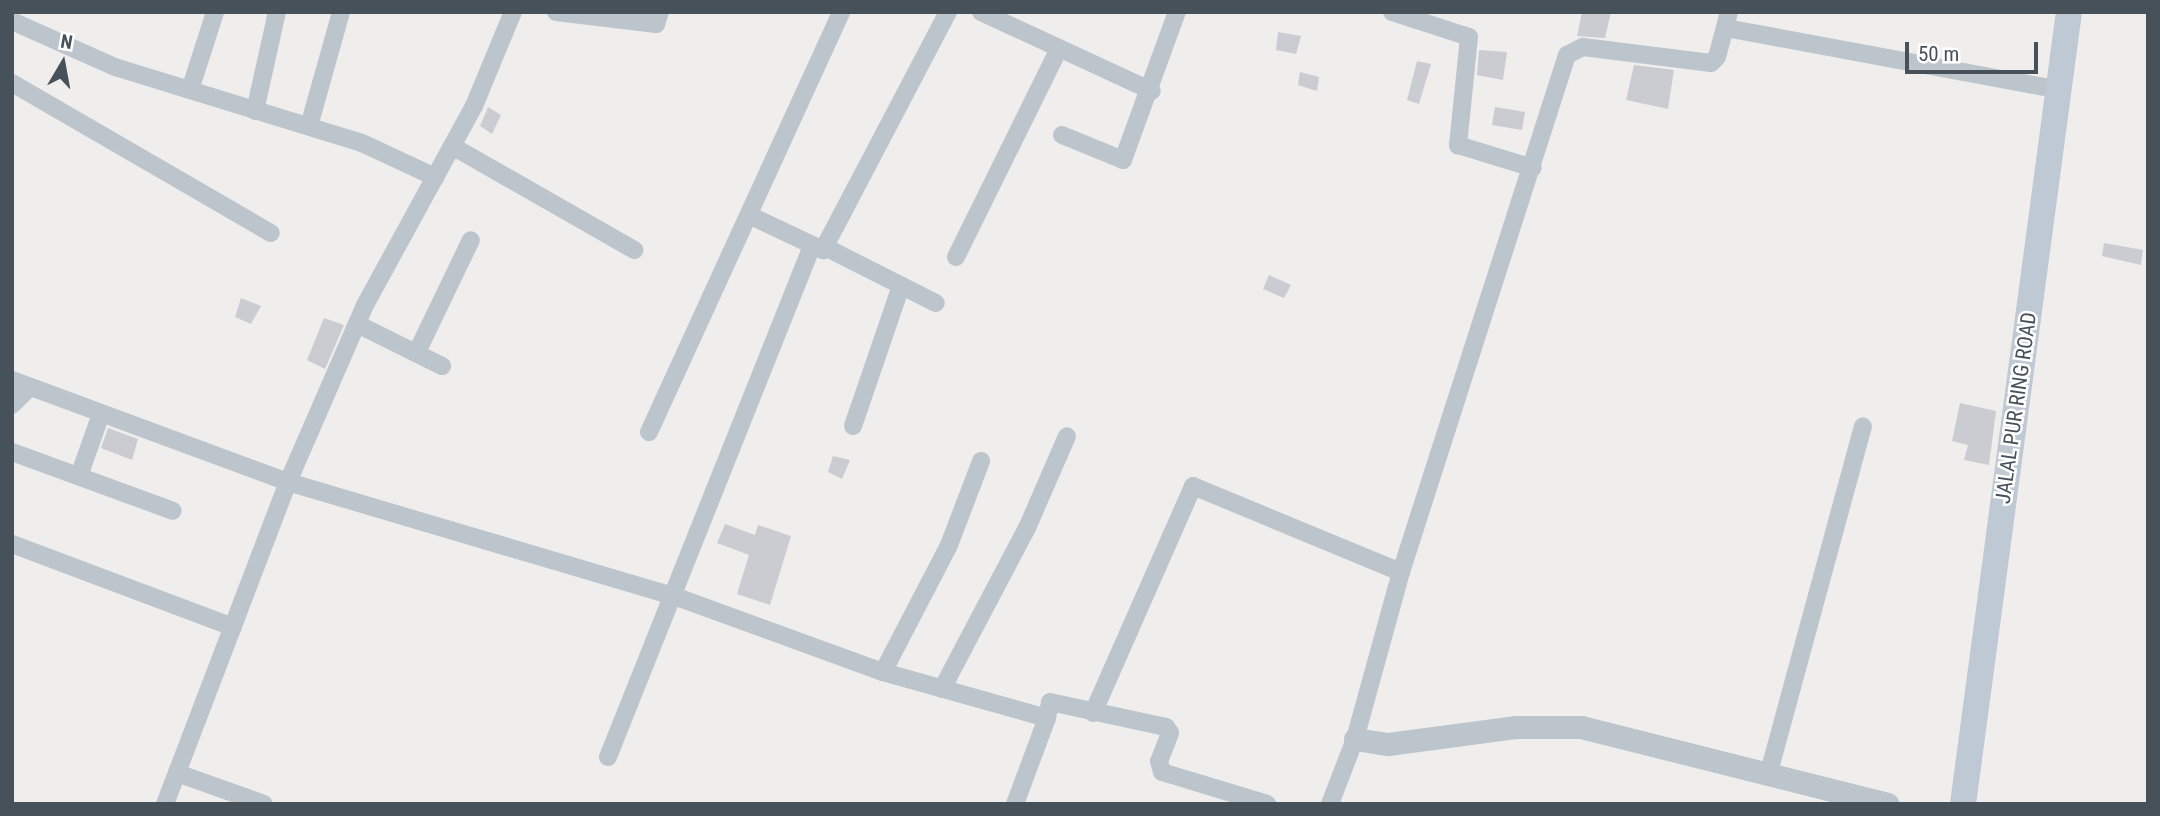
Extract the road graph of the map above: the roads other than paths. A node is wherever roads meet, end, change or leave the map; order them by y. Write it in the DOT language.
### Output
graph roads {
  1 [pos="23,12"];
  2 [pos="215,12"];
  3 [pos="277,12"];
  4 [pos="341,12"];
  5 [pos="513,12"];
  6 [pos="556,12"];
  7 [pos="660,12"];
  8 [pos="841,12"];
  9 [pos="948,12"];
  10 [pos="981,12"];
  11 [pos="1177,12"];
  12 [pos="1392,12"];
  13 [pos="2069,12"];
  14 [pos="12,19"];
  15 [pos="1728,20"];
  16 [pos="1059,49"];
  17 [pos="12,83"];
  18 [pos="190,90"];
  19 [pos="2059,90"];
  20 [pos="1152,91"];
  21 [pos="255,111"];
  22 [pos="309,126"];
  23 [pos="1062,135"];
  24 [pos="452,146"];
  25 [pos="1533,168"];
  26 [pos="435,177"];
  27 [pos="751,216"];
  28 [pos="271,233"];
  29 [pos="471,240"];
  30 [pos="818,246"];
  31 [pos="634,250"];
  32 [pos="956,257"];
  33 [pos="901,286"];
  34 [pos="936,303"];
  35 [pos="357,324"];
  36 [pos="417,352"];
  37 [pos="442,366"];
  38 [pos="12,380"];
  39 [pos="30,387"];
  40 [pos="12,405"];
  41 [pos="101,414"];
  42 [pos="853,426"];
  43 [pos="1863,427"];
  44 [pos="649,432"];
  45 [pos="1067,436"];
  46 [pos="12,452"];
  47 [pos="981,461"];
  48 [pos="79,477"];
  49 [pos="288,482"];
  50 [pos="173,511"];
  51 [pos="12,544"];
  52 [pos="1401,572"];
  53 [pos="674,596"];
  54 [pos="233,627"];
  55 [pos="883,672"];
  56 [pos="942,689"];
  57 [pos="1093,713"];
  58 [pos="1047,718"];
  59 [pos="1355,739"];
  60 [pos="608,757"];
  61 [pos="1769,772"];
  62 [pos="177,773"];
  63 [pos="165,804"];
  64 [pos="264,804"];
  65 [pos="1015,804"];
  66 [pos="1267,804"];
  67 [pos="1331,804"];
  68 [pos="1887,804"];
  69 [pos="1964,804"];
  1 -- 14 [label="street"];
  2 -- 18 [label="street"];
  3 -- 21 [label="street"];
  4 -- 22 [label="street"];
  5 -- 24 [label="street"];
  6 -- 7 [label="street"];
  8 -- 27 [label="street"];
  9 -- 30 [label="street"];
  10 -- 16 [label="street"];
  11 -- 20 [label="street"];
  12 -- 25 [label="street"];
  13 -- 19 [label="main road, JALAL PUR RING ROAD"];
  14 -- 18 [label="street"];
  15 -- 19 [label="street"];
  15 -- 25 [label="street"];
  16 -- 20 [label="street"];
  16 -- 32 [label="street"];
  17 -- 28 [label="street"];
  18 -- 21 [label="street"];
  19 -- 69 [label="main road, JALAL PUR RING ROAD"];
  20 -- 23 [label="street"];
  21 -- 22 [label="street"];
  22 -- 26 [label="street"];
  24 -- 26 [label="street"];
  24 -- 31 [label="street"];
  25 -- 52 [label="street"];
  26 -- 35 [label="street"];
  27 -- 30 [label="street"];
  27 -- 44 [label="street"];
  29 -- 36 [label="street"];
  30 -- 33 [label="street"];
  30 -- 53 [label="street"];
  33 -- 34 [label="street"];
  33 -- 42 [label="street"];
  35 -- 36 [label="street"];
  35 -- 49 [label="street"];
  36 -- 37 [label="street"];
  38 -- 39 [label="street"];
  39 -- 40 [label="street"];
  39 -- 41 [label="street"];
  41 -- 48 [label="street"];
  41 -- 49 [label="street"];
  43 -- 61 [label="street"];
  45 -- 56 [label="street"];
  46 -- 48 [label="street"];
  47 -- 55 [label="street"];
  48 -- 50 [label="street"];
  49 -- 53 [label="street"];
  49 -- 54 [label="street"];
  51 -- 54 [label="street"];
  52 -- 57 [label="street"];
  52 -- 59 [label="street"];
  53 -- 55 [label="street"];
  53 -- 60 [label="street"];
  54 -- 62 [label="street"];
  55 -- 56 [label="street"];
  56 -- 58 [label="street"];
  57 -- 58 [label="street"];
  57 -- 66 [label="street"];
  58 -- 65 [label="street"];
  59 -- 61 [label="street"];
  59 -- 67 [label="street"];
  61 -- 68 [label="street"];
  62 -- 63 [label="street"];
  62 -- 64 [label="street"];
}
